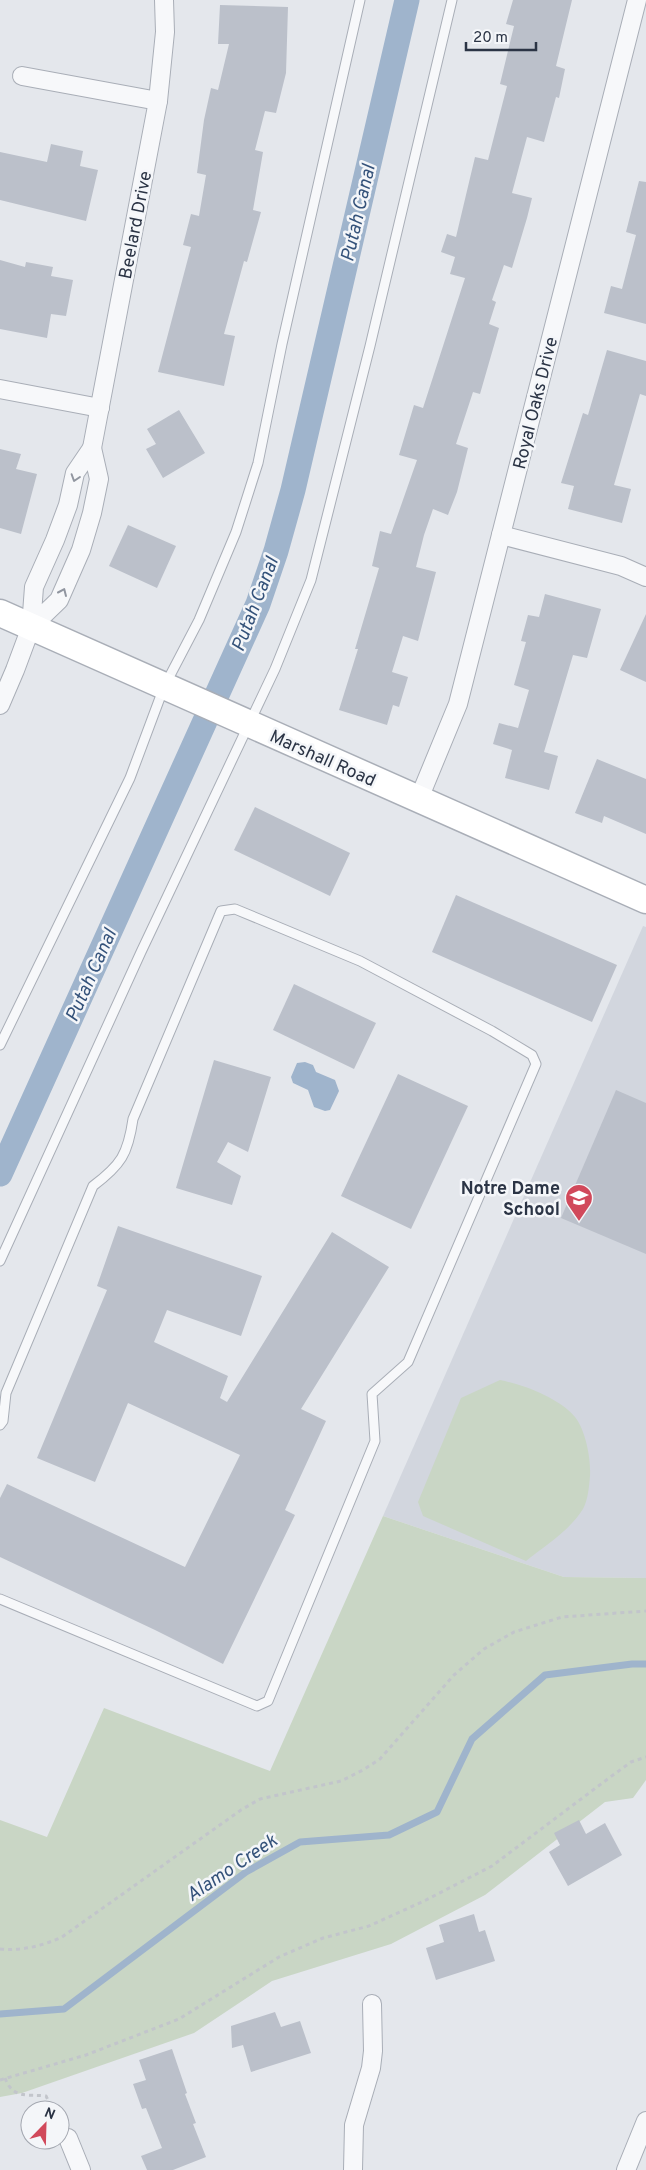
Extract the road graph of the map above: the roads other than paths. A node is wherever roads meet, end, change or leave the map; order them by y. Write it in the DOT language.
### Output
graph roads {
  1 [pos="164,0"];
  2 [pos="360,0"];
  3 [pos="452,0"];
  4 [pos="637,0"];
  5 [pos="22,76"];
  6 [pos="158,101"];
  7 [pos="0,389"];
  8 [pos="100,408"];
  9 [pos="92,448"];
  10 [pos="501,535"];
  11 [pos="646,577"];
  12 [pos="0,613"];
  13 [pos="30,627"];
  14 [pos="170,690"];
  15 [pos="0,705"];
  16 [pos="248,724"];
  17 [pos="418,801"];
  18 [pos="646,900"];
  19 [pos="0,1045"];
  20 [pos="0,1261"];
  21 [pos="0,1425"];
  22 [pos="0,1599"];
  23 [pos="372,2004"];
  24 [pos="646,2121"];
  25 [pos="70,2143"];
  26 [pos="81,2170"];
  27 [pos="353,2170"];
  28 [pos="626,2170"];
  1 -- 6 [label="street, Beelard Drive"];
  2 -- 14 [label="lane"];
  3 -- 16 [label="lane"];
  4 -- 10 [label="street, Royal Oaks Drive"];
  5 -- 6 [label="street"];
  6 -- 8 [label="street, Beelard Drive"];
  7 -- 8 [label="street"];
  8 -- 9 [label="street, Beelard Drive"];
  9 -- 13 [label="street, Beelard Drive, one-way"];
  13 -- 9 [label="street, Beelard Drive, one-way"];
  10 -- 11 [label="street"];
  10 -- 17 [label="street, Royal Oaks Drive"];
  12 -- 13 [label="street, Marshall Road"];
  13 -- 14 [label="street, Marshall Road"];
  13 -- 15 [label="street, Beelard Drive"];
  14 -- 16 [label="street, Marshall Road"];
  14 -- 19 [label="lane"];
  16 -- 17 [label="street, Marshall Road"];
  16 -- 20 [label="lane"];
  17 -- 18 [label="street, Marshall Road"];
  21 -- 22 [label="lane"];
  23 -- 27 [label="street"];
  24 -- 28 [label="street"];
  25 -- 26 [label="street"];
}
